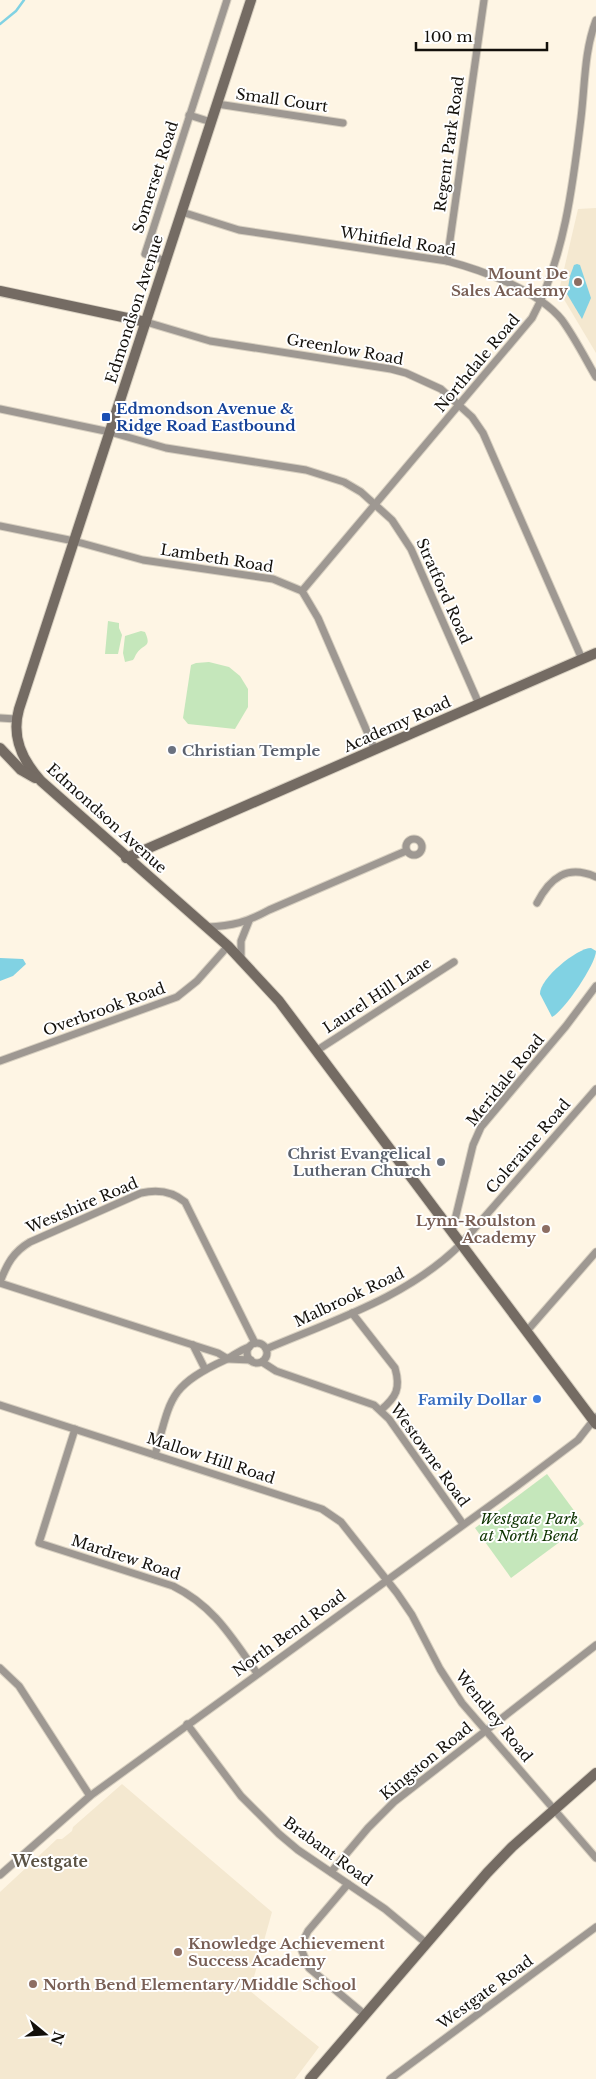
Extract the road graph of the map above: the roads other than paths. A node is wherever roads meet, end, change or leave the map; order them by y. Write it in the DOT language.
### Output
graph roads {
  1 [pos="227,0"];
  2 [pos="251,0"];
  3 [pos="484,0"];
  4 [pos="596,20"];
  5 [pos="217,104"];
  6 [pos="189,115"];
  7 [pos="211,122"];
  8 [pos="343,123"];
  9 [pos="182,212"];
  10 [pos="166,261"];
  11 [pos="447,261"];
  12 [pos="0,291"];
  13 [pos="541,302"];
  14 [pos="146,322"];
  15 [pos="596,376"];
  16 [pos="460,405"];
  17 [pos="0,409"];
  18 [pos="110,432"];
  19 [pos="376,504"];
  20 [pos="0,526"];
  21 [pos="74,541"];
  22 [pos="302,591"];
  23 [pos="596,653"];
  24 [pos="582,659"];
  25 [pos="479,704"];
  26 [pos="0,718"];
  27 [pos="16,719"];
  28 [pos="0,748"];
  29 [pos="375,750"];
  30 [pos="40,781"];
  31 [pos="406,851"];
  32 [pos="126,858"];
  33 [pos="596,877"];
  34 [pos="536,903"];
  35 [pos="249,921"];
  36 [pos="207,927"];
  37 [pos="228,946"];
  38 [pos="241,958"];
  39 [pos="454,962"];
  40 [pos="596,986"];
  41 [pos="316,1051"];
  42 [pos="0,1061"];
  43 [pos="596,1089"];
  44 [pos="452,1232"];
  45 [pos="462,1244"];
  46 [pos="596,1252"];
  47 [pos="0,1283"];
  48 [pos="352,1312"];
  49 [pos="526,1332"];
  50 [pos="193,1345"];
  51 [pos="252,1345"];
  52 [pos="266,1349"];
  53 [pos="228,1359"];
  54 [pos="251,1360"];
  55 [pos="262,1362"];
  56 [pos="205,1369"];
  57 [pos="0,1404"];
  58 [pos="381,1410"];
  59 [pos="595,1420"];
  60 [pos="75,1429"];
  61 [pos="156,1455"];
  62 [pos="463,1524"];
  63 [pos="386,1579"];
  64 [pos="596,1645"];
  65 [pos="0,1668"];
  66 [pos="257,1673"];
  67 [pos="187,1724"];
  68 [pos="485,1730"];
  69 [pos="596,1773"];
  70 [pos="90,1796"];
  71 [pos="554,1809"];
  72 [pos="596,1858"];
  73 [pos="331,1872"];
  74 [pos="0,1875"];
  75 [pos="348,1884"];
  76 [pos="596,1927"];
  77 [pos="426,1943"];
  78 [pos="364,2014"];
  79 [pos="310,2079"];
  80 [pos="390,2079"];
  1 -- 6 [label="street, Somerset Road"];
  2 -- 5 [label="main road, Edmondson Avenue"];
  3 -- 11 [label="street, Regent Park Road"];
  4 -- 13 [label="street, Northdale Road"];
  5 -- 7 [label="main road, Edmondson Avenue"];
  5 -- 8 [label="street, Small Court"];
  6 -- 7 [label="street, Somerset Road"];
  6 -- 10 [label="street, Somerset Road"];
  7 -- 9 [label="main road, Edmondson Avenue"];
  9 -- 10 [label="main road, Edmondson Avenue"];
  9 -- 11 [label="street, Whitfield Road"];
  10 -- 14 [label="main road, Edmondson Avenue"];
  11 -- 13 [label="street, Whitfield Road"];
  12 -- 14 [label="main road"];
  13 -- 15 [label="street, Whitfield Road"];
  13 -- 16 [label="street, Northdale Road"];
  14 -- 16 [label="street, Greenlow Road"];
  14 -- 18 [label="main road, Edmondson Avenue"];
  16 -- 19 [label="street, Northdale Road"];
  16 -- 24 [label="street, Greenlow Road"];
  17 -- 18 [label="street, Stratford Road"];
  18 -- 19 [label="street, Stratford Road"];
  18 -- 21 [label="main road, Edmondson Avenue"];
  19 -- 22 [label="street, Northdale Road"];
  19 -- 25 [label="street, Stratford Road"];
  20 -- 21 [label="street, Lambeth Road"];
  21 -- 22 [label="street, Lambeth Road"];
  21 -- 27 [label="main road, Edmondson Avenue"];
  22 -- 29 [label="street"];
  23 -- 24 [label="main road, Academy Road"];
  24 -- 25 [label="main road, Academy Road"];
  25 -- 29 [label="main road, Academy Road"];
  26 -- 27 [label="street"];
  27 -- 30 [label="main road, Edmondson Avenue"];
  28 -- 30 [label="main road"];
  29 -- 32 [label="main road, Academy Road"];
  30 -- 32 [label="main road, Edmondson Avenue"];
  31 -- 35 [label="street"];
  32 -- 36 [label="main road, Edmondson Avenue"];
  33 -- 34 [label="street"];
  35 -- 36 [label="street"];
  35 -- 38 [label="street"];
  36 -- 37 [label="main road, Edmondson Avenue"];
  37 -- 38 [label="main road, Edmondson Avenue"];
  37 -- 42 [label="street, Overbrook Road"];
  38 -- 41 [label="main road, Edmondson Avenue"];
  39 -- 41 [label="street, Laurel Hill Lane"];
  40 -- 44 [label="street, Meridale Road"];
  41 -- 44 [label="main road, Edmondson Avenue"];
  43 -- 45 [label="street, Coleraine Road"];
  44 -- 45 [label="main road, Edmondson Avenue"];
  45 -- 48 [label="street, Malbrook Road"];
  45 -- 49 [label="main road, Edmondson Avenue"];
  46 -- 49 [label="street"];
  47 -- 50 [label="street"];
  47 -- 51 [label="street, Westshire Road"];
  48 -- 52 [label="street, Malbrook Road"];
  48 -- 58 [label="street"];
  49 -- 59 [label="main road, Edmondson Avenue"];
  50 -- 53 [label="street"];
  50 -- 56 [label="street"];
  51 -- 52 [label="street"];
  51 -- 53 [label="street"];
  51 -- 54 [label="street"];
  52 -- 55 [label="street"];
  53 -- 54 [label="street"];
  53 -- 56 [label="street"];
  54 -- 55 [label="street"];
  55 -- 58 [label="street, Westowne Road"];
  56 -- 61 [label="street"];
  57 -- 60 [label="street, Mallow Hill Road"];
  58 -- 62 [label="street, Westowne Road"];
  59 -- 62 [label="street, North Bend Road"];
  60 -- 61 [label="street, Mallow Hill Road"];
  60 -- 66 [label="street, Mardrew Road"];
  61 -- 63 [label="street, Mallow Hill Road"];
  62 -- 63 [label="street, North Bend Road"];
  63 -- 66 [label="street, North Bend Road"];
  63 -- 68 [label="street, Wendley Road"];
  64 -- 68 [label="street, Kingston Road"];
  65 -- 70 [label="street"];
  66 -- 67 [label="street, North Bend Road"];
  67 -- 70 [label="street, North Bend Road"];
  67 -- 73 [label="street, Brabant Road"];
  68 -- 71 [label="street, Wendley Road"];
  68 -- 73 [label="street, Kingston Road"];
  69 -- 71 [label="main road"];
  70 -- 74 [label="street, North Bend Road"];
  71 -- 72 [label="street, Wendley Road"];
  71 -- 77 [label="main road"];
  73 -- 75 [label="street, Brabant Road"];
  75 -- 77 [label="street, Brabant Road"];
  75 -- 78 [label="street"];
  76 -- 80 [label="street, Westgate Road"];
  77 -- 78 [label="main road"];
  78 -- 79 [label="main road"];
}
